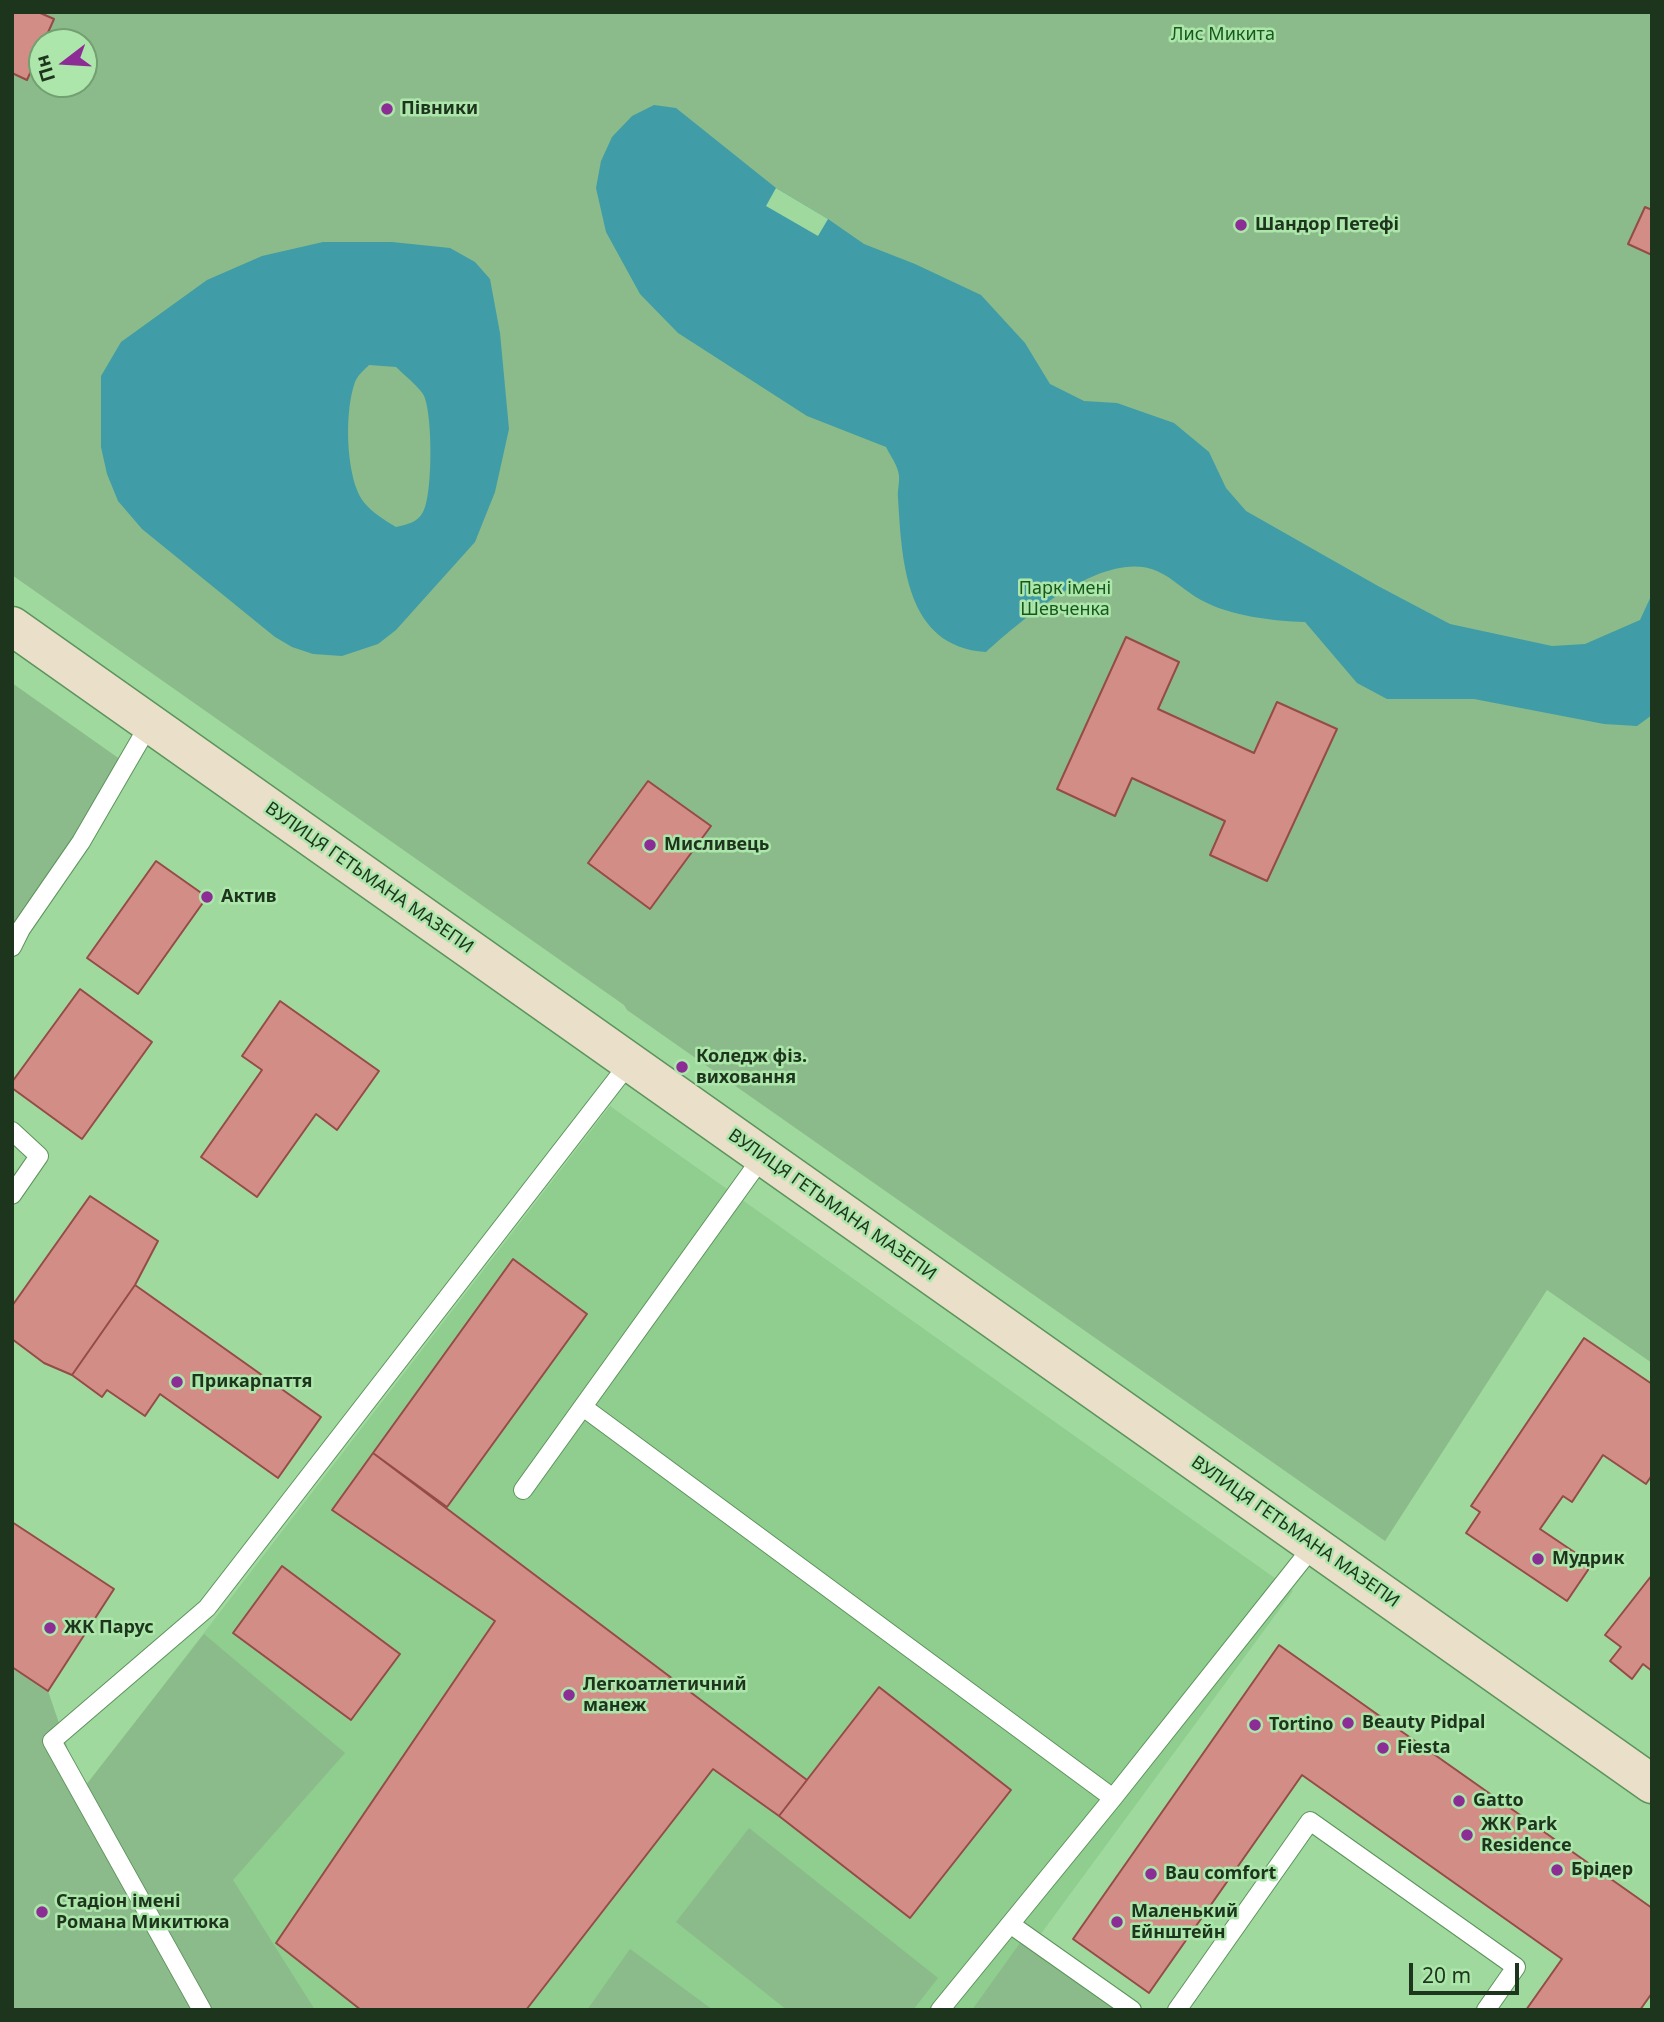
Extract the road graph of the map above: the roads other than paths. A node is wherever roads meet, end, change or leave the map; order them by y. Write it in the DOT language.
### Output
graph roads {
  1 [pos="12,626"];
  2 [pos="150,723"];
  3 [pos="12,947"];
  4 [pos="630,1062"];
  5 [pos="12,1131"];
  6 [pos="763,1156"];
  7 [pos="12,1195"];
  8 [pos="583,1407"];
  9 [pos="523,1490"];
  10 [pos="1314,1545"];
  11 [pos="1652,1784"];
  12 [pos="1113,1798"];
  13 [pos="1010,1924"];
  14 [pos="202,2010"];
  15 [pos="940,2010"];
  16 [pos="1132,2010"];
  17 [pos="1177,2010"];
  18 [pos="1486,2010"];
  1 -- 2 [label="main road, ВУЛИЦЯ ГЕТЬМАНА МАЗЕПИ"];
  2 -- 3 [label="lane"];
  2 -- 4 [label="main road, ВУЛИЦЯ ГЕТЬМАНА МАЗЕПИ"];
  4 -- 6 [label="main road, ВУЛИЦЯ ГЕТЬМАНА МАЗЕПИ"];
  4 -- 14 [label="lane"];
  5 -- 7 [label="lane"];
  6 -- 8 [label="lane"];
  6 -- 10 [label="main road, ВУЛИЦЯ ГЕТЬМАНА МАЗЕПИ"];
  8 -- 9 [label="lane"];
  8 -- 12 [label="lane"];
  10 -- 11 [label="main road, ВУЛИЦЯ ГЕТЬМАНА МАЗЕПИ"];
  10 -- 12 [label="lane"];
  12 -- 13 [label="lane"];
  13 -- 15 [label="lane"];
  13 -- 16 [label="lane"];
  17 -- 18 [label="lane"];
}
